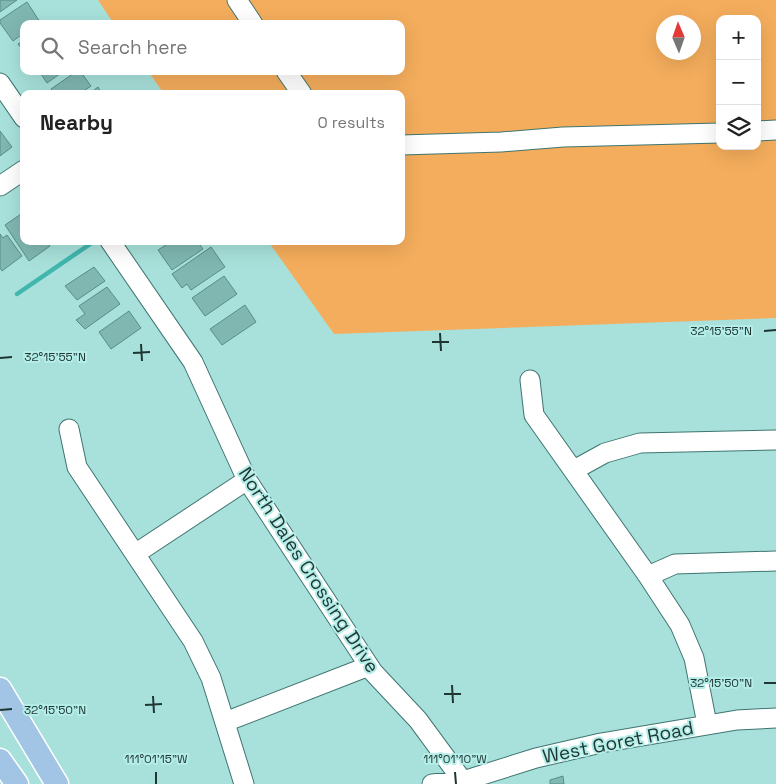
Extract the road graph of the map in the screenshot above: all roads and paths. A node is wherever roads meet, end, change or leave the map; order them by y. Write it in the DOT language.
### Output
graph roads {
  1 [pos="237,0"];
  2 [pos="250,20"];
  3 [pos="289,75"];
  4 [pos="0,83"];
  5 [pos="299,90"];
  6 [pos="20,112"];
  7 [pos="776,130"];
  8 [pos="761,131"];
  9 [pos="716,133"];
  10 [pos="405,145"];
  11 [pos="20,173"];
  12 [pos="0,186"];
  13 [pos="113,245"];
  14 [pos="530,380"];
  15 [pos="69,429"];
  16 [pos="776,440"];
  17 [pos="574,470"];
  18 [pos="247,480"];
  19 [pos="135,554"];
  20 [pos="776,560"];
  21 [pos="648,576"];
  22 [pos="370,666"];
  23 [pos="0,688"];
  24 [pos="776,718"];
  25 [pos="225,722"];
  26 [pos="707,724"];
  27 [pos="0,760"];
  28 [pos="462,783"];
  29 [pos="17,784"];
  30 [pos="57,784"];
  31 [pos="244,784"];
  32 [pos="432,784"];
  1 -- 2 [label="street"];
  3 -- 5 [label="street"];
  4 -- 6 [label="street"];
  7 -- 8 [label="street"];
  9 -- 10 [label="street"];
  11 -- 12 [label="street"];
  13 -- 18 [label="street, North Dales Crossing Drive"];
  14 -- 17 [label="street"];
  15 -- 19 [label="street"];
  16 -- 17 [label="street"];
  17 -- 21 [label="street"];
  18 -- 19 [label="street"];
  18 -- 22 [label="street, North Dales Crossing Drive"];
  19 -- 25 [label="street"];
  20 -- 21 [label="street"];
  21 -- 26 [label="street"];
  22 -- 25 [label="street"];
  22 -- 28 [label="street, North Dales Crossing Drive"];
  23 -- 30 [label="main road"];
  24 -- 26 [label="street, West Goret Road"];
  25 -- 31 [label="street"];
  26 -- 28 [label="street, West Goret Road"];
  27 -- 29 [label="main road"];
  28 -- 32 [label="street, West Goret Road"];
}
